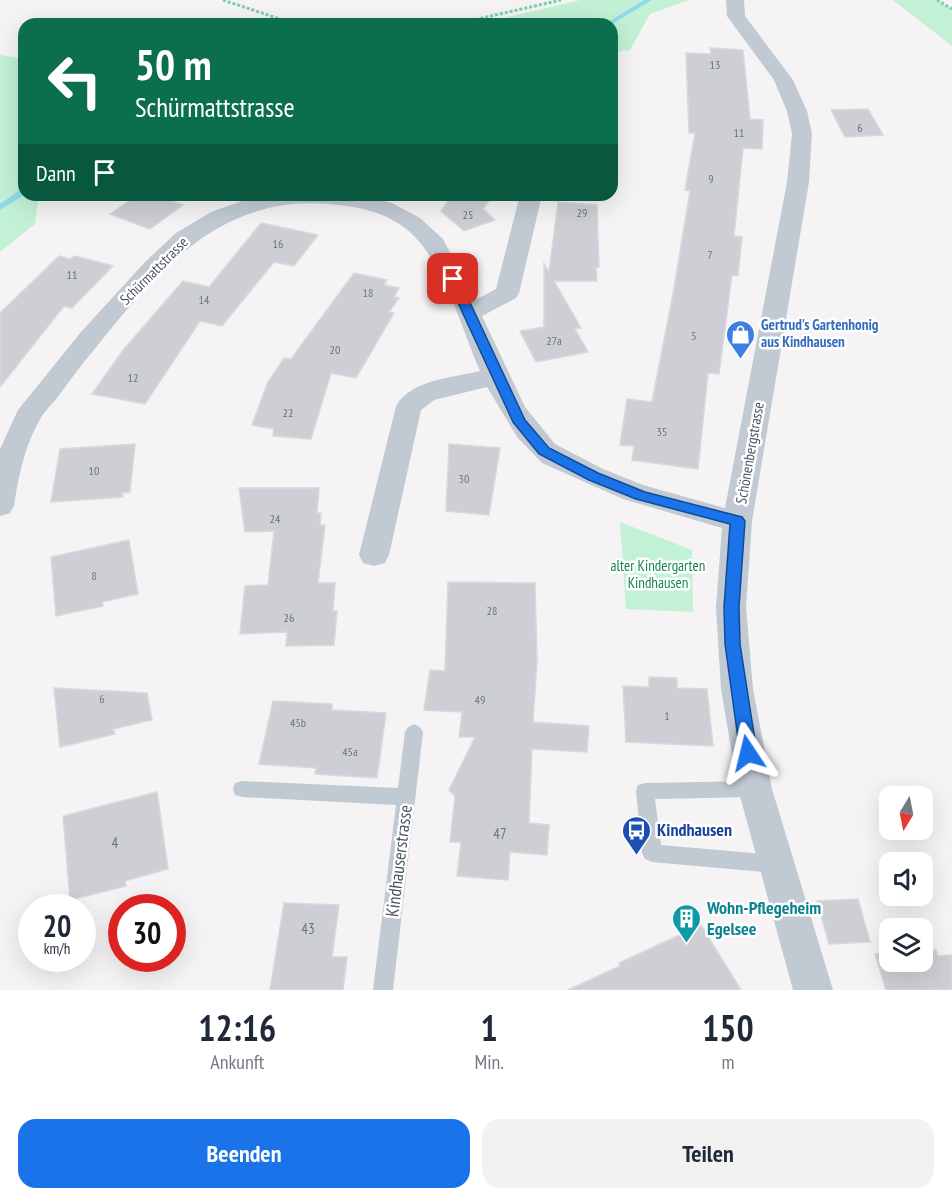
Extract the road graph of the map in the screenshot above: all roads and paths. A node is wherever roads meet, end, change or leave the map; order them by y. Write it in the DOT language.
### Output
graph roads {
  1 [pos="223,0"];
  2 [pos="561,0"];
  3 [pos="735,0"];
  4 [pos="937,0"];
  5 [pos="952,9"];
  6 [pos="276,18"];
  7 [pos="482,18"];
  8 [pos="279,201"];
  9 [pos="362,201"];
  10 [pos="530,201"];
  11 [pos="470,314"];
  12 [pos="496,376"];
  13 [pos="0,506"];
  14 [pos="738,521"];
  15 [pos="375,555"];
  16 [pos="414,732"];
  17 [pos="242,789"];
  18 [pos="755,789"];
  19 [pos="407,797"];
  20 [pos="775,864"];
  21 [pos="383,990"];
  22 [pos="813,990"];
  1 -- 6 [label="path"];
  2 -- 7 [label="path"];
  3 -- 14 [label="street, Schönenbergstrasse"];
  4 -- 5 [label="path"];
  8 -- 13 [label="street, Schürmattstrasse"];
  9 -- 11 [label="street, Schürmattstrasse"];
  10 -- 11 [label="street"];
  11 -- 12 [label="street, Schürmattstrasse"];
  12 -- 14 [label="street, Schürmattstrasse"];
  12 -- 15 [label="street"];
  14 -- 18 [label="street, Schönenbergstrasse"];
  16 -- 19 [label="lane, Kindhauserstrasse"];
  17 -- 19 [label="lane"];
  18 -- 20 [label="street, Schönenbergstrasse"];
  18 -- 20 [label="lane"];
  19 -- 21 [label="lane, Kindhauserstrasse"];
  20 -- 22 [label="street, Schönenbergstrasse"];
}
